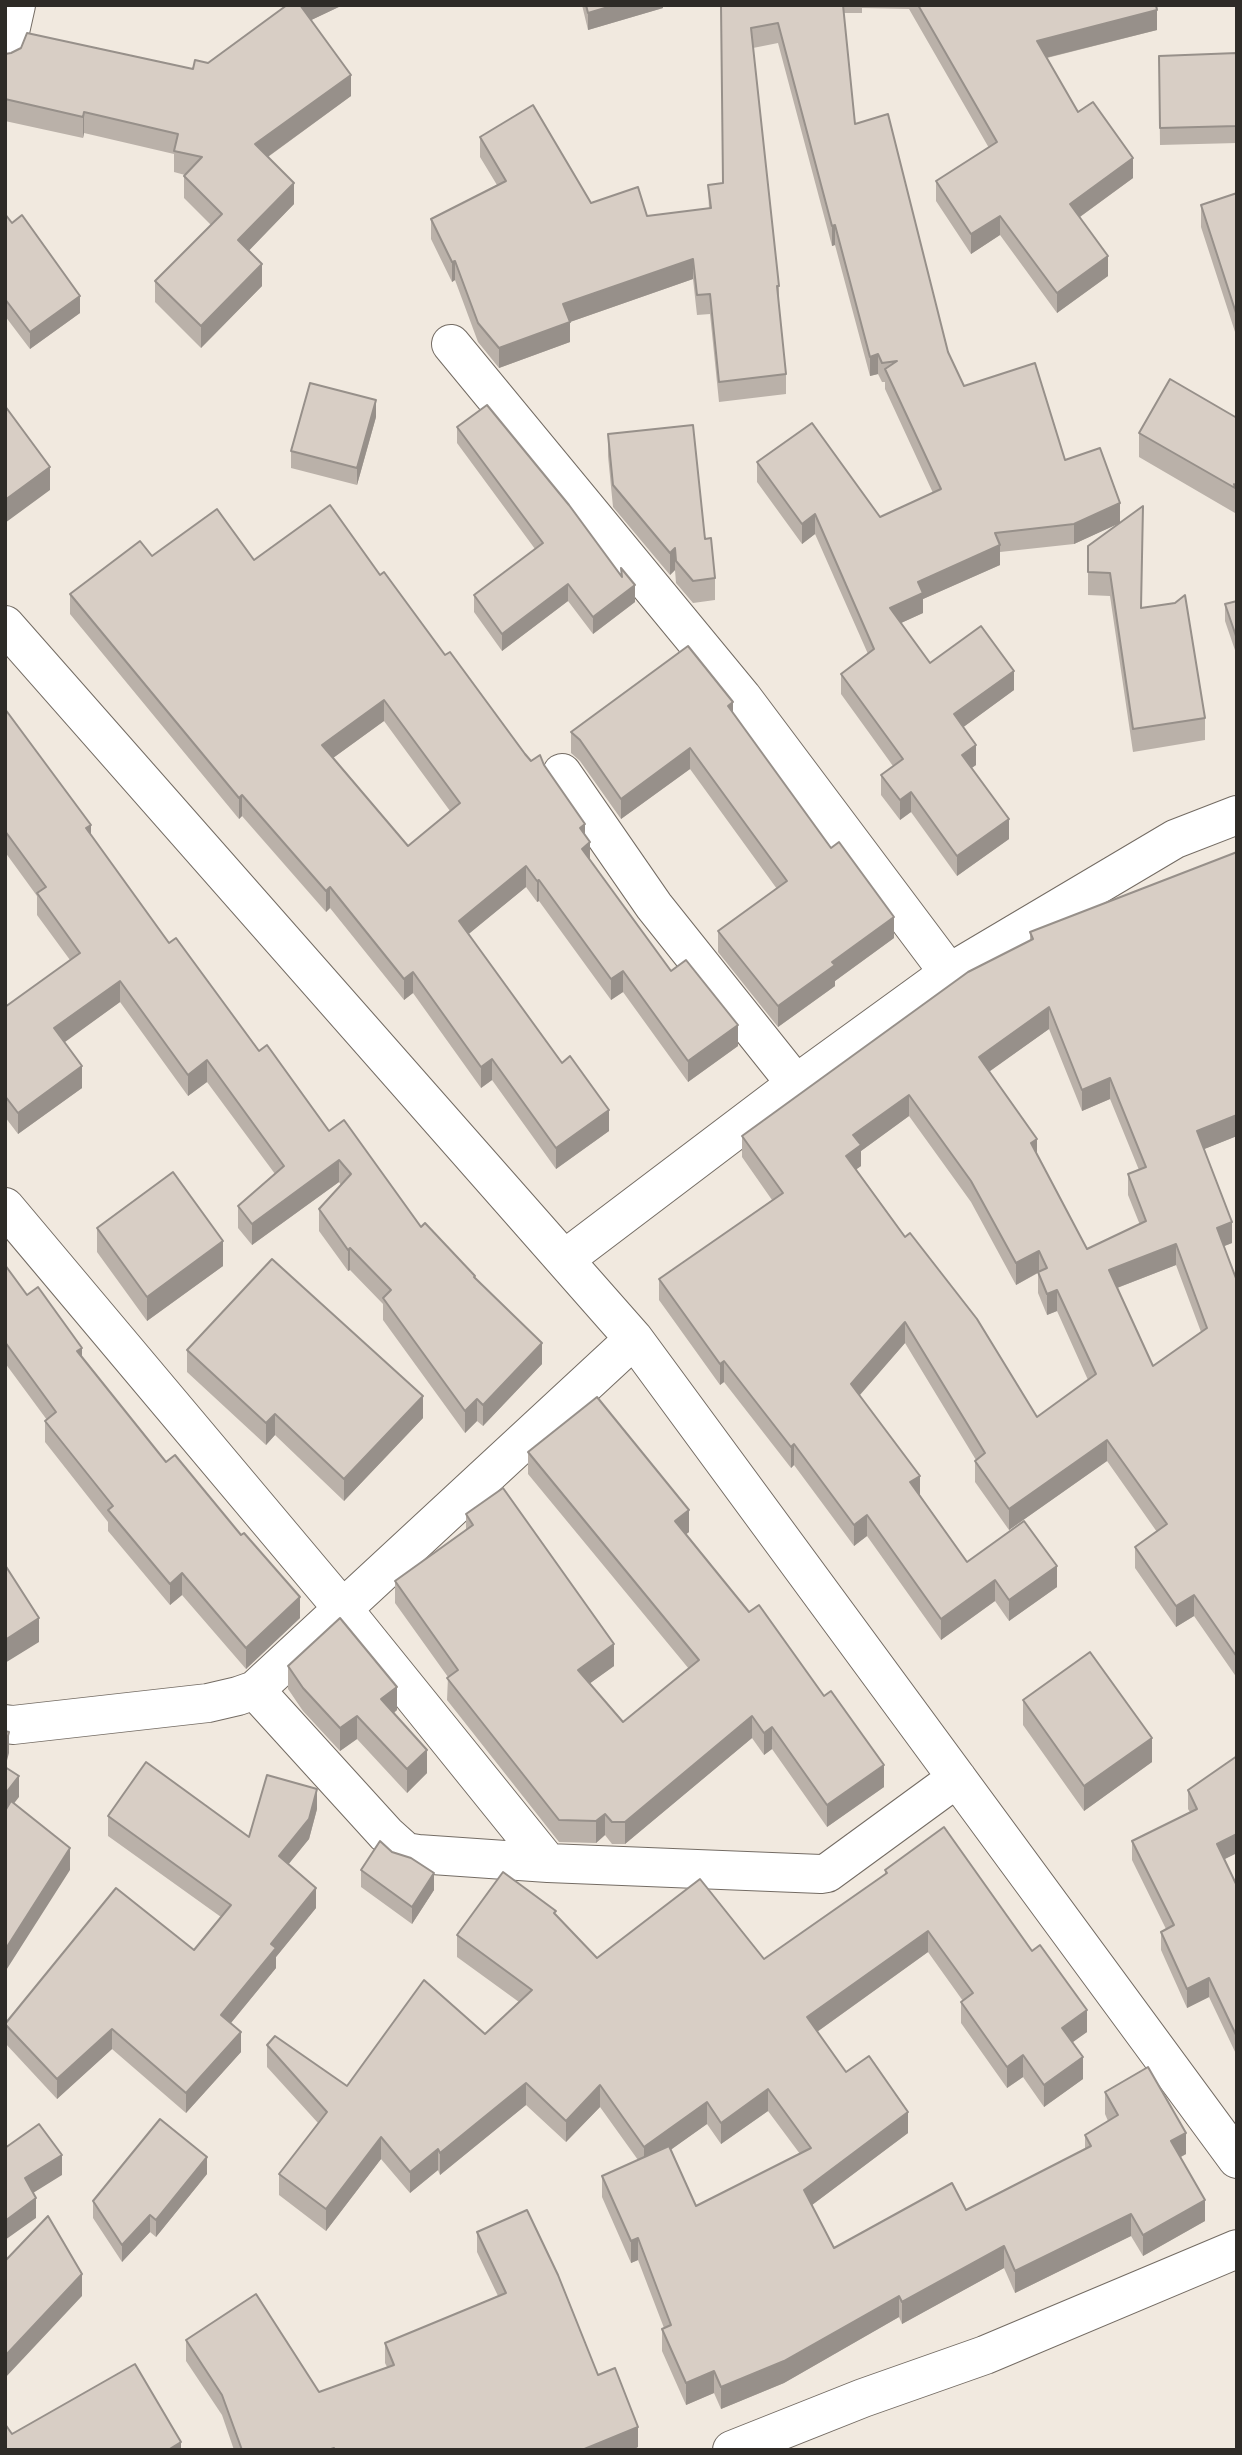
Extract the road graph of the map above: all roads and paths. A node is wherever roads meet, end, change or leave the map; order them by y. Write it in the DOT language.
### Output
graph roads {
  1 [pos="16,5"];
  2 [pos="5,54"];
  3 [pos="451,344"];
  4 [pos="5,625"];
  5 [pos="562,774"];
  6 [pos="1237,815"];
  7 [pos="949,973"];
  8 [pos="796,1084"];
  9 [pos="5,1207"];
  10 [pos="565,1259"];
  11 [pos="634,1339"];
  12 [pos="343,1609"];
  13 [pos="255,1690"];
  14 [pos="5,1724"];
  15 [pos="957,1778"];
  16 [pos="548,1863"];
  17 [pos="1237,2159"];
  18 [pos="1237,2249"];
  19 [pos="732,2450"];
  1 -- 2 [label="street"];
  3 -- 7 [label="street"];
  4 -- 10 [label="street"];
  5 -- 8 [label="street"];
  6 -- 7 [label="street"];
  7 -- 8 [label="street"];
  8 -- 10 [label="street"];
  9 -- 12 [label="street"];
  10 -- 11 [label="street"];
  11 -- 12 [label="street"];
  11 -- 15 [label="street"];
  12 -- 13 [label="street"];
  12 -- 16 [label="street"];
  13 -- 14 [label="street"];
  13 -- 16 [label="street"];
  15 -- 16 [label="street"];
  15 -- 17 [label="street"];
  18 -- 19 [label="street"];
}
